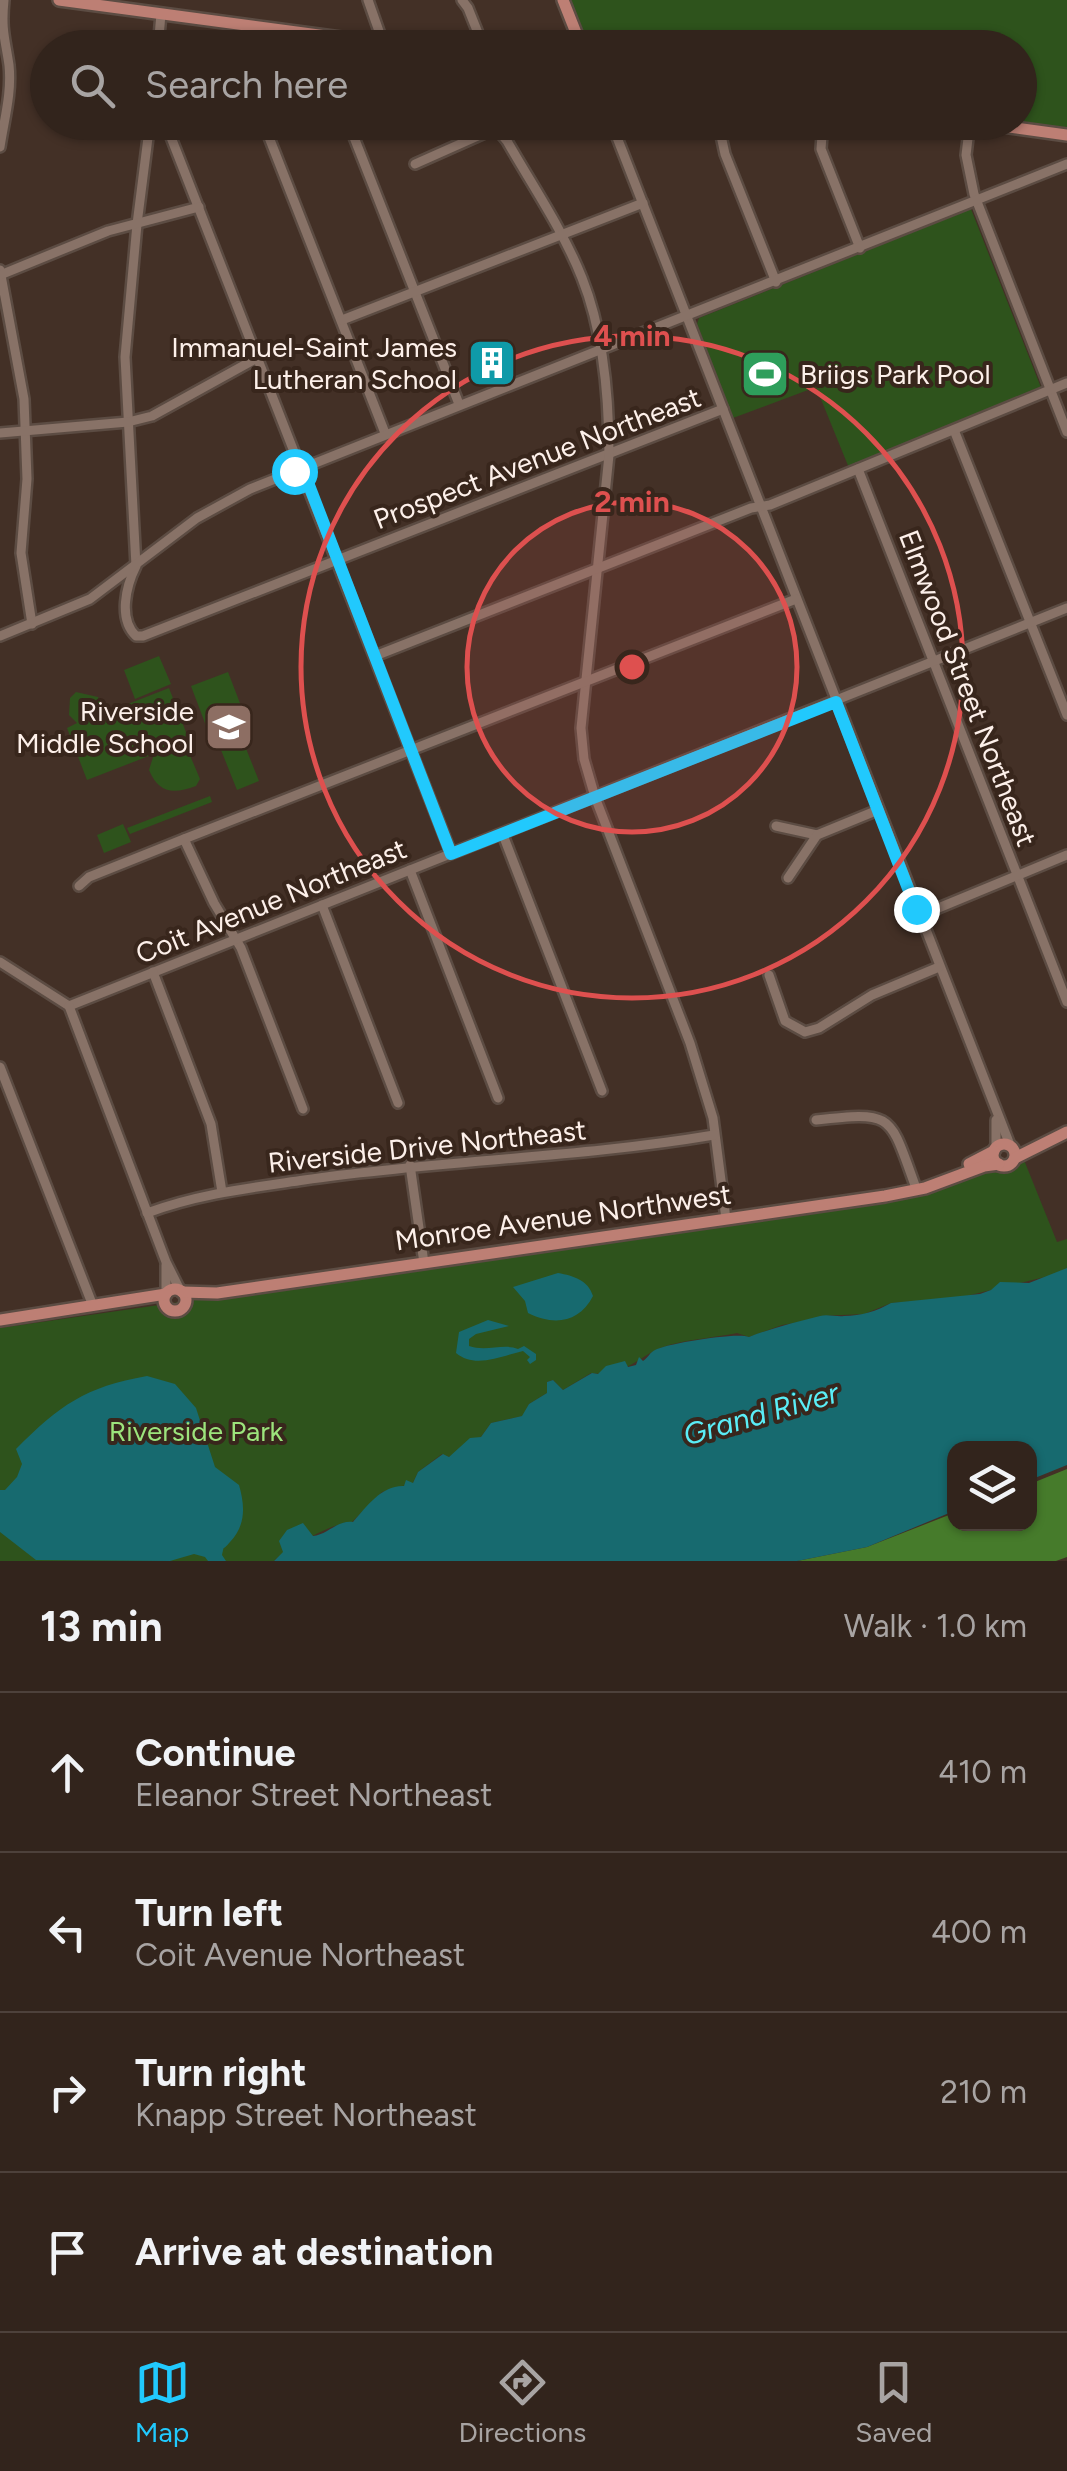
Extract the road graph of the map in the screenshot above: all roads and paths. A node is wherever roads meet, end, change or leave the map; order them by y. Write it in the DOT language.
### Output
graph roads {
  1 [pos="4,0"];
  2 [pos="59,0"];
  3 [pos="368,0"];
  4 [pos="462,0"];
  5 [pos="563,0"];
  6 [pos="116,4"];
  7 [pos="161,14"];
  8 [pos="246,25"];
  9 [pos="160,30"];
  10 [pos="245,30"];
  11 [pos="274,30"];
  12 [pos="379,30"];
  13 [pos="477,30"];
  14 [pos="575,30"];
  15 [pos="3,111"];
  16 [pos="1037,132"];
  17 [pos="1067,136"];
  18 [pos="148,140"];
  19 [pos="172,140"];
  20 [pos="271,140"];
  21 [pos="355,140"];
  22 [pos="464,140"];
  23 [pos="503,140"];
  24 [pos="619,140"];
  25 [pos="721,140"];
  26 [pos="821,140"];
  27 [pos="968,140"];
  28 [pos="0,147"];
  29 [pos="415,164"];
  30 [pos="1067,164"];
  31 [pos="977,200"];
  32 [pos="642,203"];
  33 [pos="200,208"];
  34 [pos="137,224"];
  35 [pos="560,235"];
  36 [pos="860,248"];
  37 [pos="0,273"];
  38 [pos="776,282"];
  39 [pos="414,291"];
  40 [pos="687,316"];
  41 [pos="342,320"];
  42 [pos="601,348"];
  43 [pos="258,357"];
  44 [pos="1067,383"];
  45 [pos="1051,390"];
  46 [pos="459,404"];
  47 [pos="723,409"];
  48 [pos="128,422"];
  49 [pos="27,430"];
  50 [pos="954,430"];
  51 [pos="1067,432"];
  52 [pos="0,433"];
  53 [pos="385,433"];
  54 [pos="609,455"];
  55 [pos="302,467"];
  56 [pos="858,469"];
  57 [pos="760,506"];
  58 [pos="338,560"];
  59 [pos="136,566"];
  60 [pos="599,568"];
  61 [pos="796,599"];
  62 [pos="1067,608"];
  63 [pos="1031,623"];
  64 [pos="32,624"];
  65 [pos="0,636"];
  66 [pos="374,656"];
  67 [pos="935,662"];
  68 [pos="587,680"];
  69 [pos="836,702"];
  70 [pos="1067,715"];
  71 [pos="411,749"];
  72 [pos="596,797"];
  73 [pos="878,810"];
  74 [pos="776,826"];
  75 [pos="503,835"];
  76 [pos="817,835"];
  77 [pos="184,839"];
  78 [pos="451,854"];
  79 [pos="1067,855"];
  80 [pos="410,870"];
  81 [pos="1018,876"];
  82 [pos="788,878"];
  83 [pos="79,886"];
  84 [pos="322,905"];
  85 [pos="919,916"];
  86 [pos="236,939"];
  87 [pos="0,962"];
  88 [pos="939,967"];
  89 [pos="153,972"];
  90 [pos="769,975"];
  91 [pos="1067,1002"];
  92 [pos="69,1006"];
  93 [pos="0,1067"];
  94 [pos="602,1090"];
  95 [pos="498,1098"];
  96 [pos="398,1104"];
  97 [pos="303,1110"];
  98 [pos="995,1112"];
  99 [pos="816,1120"];
  100 [pos="1067,1132"];
  101 [pos="714,1135"];
  102 [pos="1012,1150"];
  103 [pos="996,1154"];
  104 [pos="410,1166"];
  105 [pos="916,1188"];
  106 [pos="222,1192"];
  107 [pos="147,1214"];
  108 [pos="726,1219"];
  109 [pos="424,1263"];
  110 [pos="174,1292"];
  111 [pos="216,1292"];
  112 [pos="129,1301"];
  113 [pos="185,1305"];
  114 [pos="93,1306"];
  115 [pos="166,1308"];
  116 [pos="0,1317"];
  1 -- 15 [label="street"];
  2 -- 6 [label="main road"];
  3 -- 12 [label="street"];
  4 -- 13 [label="street"];
  5 -- 14 [label="main road"];
  6 -- 7 [label="main road"];
  7 -- 8 [label="main road"];
  7 -- 9 [label="street"];
  8 -- 10 [label="street"];
  8 -- 11 [label="main road"];
  15 -- 28 [label="street"];
  16 -- 17 [label="main road"];
  18 -- 34 [label="street"];
  19 -- 33 [label="street"];
  20 -- 41 [label="street"];
  21 -- 39 [label="street"];
  22 -- 29 [label="street"];
  23 -- 35 [label="street"];
  24 -- 32 [label="street"];
  25 -- 38 [label="street"];
  26 -- 36 [label="street"];
  27 -- 31 [label="street"];
  30 -- 31 [label="street"];
  31 -- 36 [label="street"];
  31 -- 45 [label="street"];
  32 -- 35 [label="street"];
  32 -- 40 [label="street"];
  33 -- 34 [label="street"];
  33 -- 43 [label="street"];
  34 -- 37 [label="street"];
  34 -- 48 [label="street"];
  35 -- 39 [label="street"];
  35 -- 42 [label="street"];
  36 -- 38 [label="street"];
  37 -- 49 [label="street"];
  38 -- 40 [label="street"];
  39 -- 41 [label="street"];
  39 -- 46 [label="street"];
  40 -- 42 [label="street"];
  40 -- 47 [label="street"];
  41 -- 53 [label="street"];
  42 -- 46 [label="street"];
  42 -- 54 [label="street"];
  43 -- 48 [label="street"];
  43 -- 55 [label="street"];
  44 -- 45 [label="street"];
  45 -- 50 [label="street"];
  45 -- 51 [label="street"];
  46 -- 53 [label="street"];
  47 -- 54 [label="street, Prospect Avenue Northeast"];
  47 -- 57 [label="street"];
  48 -- 49 [label="street"];
  48 -- 59 [label="street"];
  49 -- 52 [label="street"];
  49 -- 64 [label="street"];
  50 -- 56 [label="street"];
  50 -- 63 [label="street"];
  53 -- 55 [label="street"];
  54 -- 58 [label="street, Prospect Avenue Northeast"];
  54 -- 60 [label="street"];
  55 -- 58 [label="street"];
  55 -- 59 [label="street"];
  56 -- 57 [label="street"];
  56 -- 67 [label="street, Elmwood Street Northeast"];
  57 -- 60 [label="street"];
  57 -- 61 [label="street"];
  58 -- 59 [label="street, Prospect Avenue Northeast"];
  58 -- 66 [label="street"];
  59 -- 64 [label="street"];
  60 -- 66 [label="street"];
  60 -- 68 [label="street"];
  61 -- 68 [label="street"];
  61 -- 69 [label="street"];
  62 -- 63 [label="street, Coit Avenue Northeast"];
  63 -- 67 [label="street, Coit Avenue Northeast"];
  63 -- 70 [label="street"];
  64 -- 65 [label="street"];
  66 -- 71 [label="street"];
  67 -- 69 [label="street, Coit Avenue Northeast"];
  67 -- 81 [label="street, Elmwood Street Northeast"];
  68 -- 71 [label="street"];
  68 -- 72 [label="street"];
  69 -- 72 [label="street, Coit Avenue Northeast"];
  69 -- 73 [label="street"];
  71 -- 77 [label="street"];
  71 -- 78 [label="street"];
  72 -- 75 [label="street, Coit Avenue Northeast"];
  72 -- 101 [label="street"];
  73 -- 76 [label="street"];
  73 -- 85 [label="street"];
  74 -- 76 [label="street"];
  75 -- 78 [label="street, Coit Avenue Northeast"];
  75 -- 94 [label="street"];
  76 -- 82 [label="street"];
  77 -- 83 [label="street"];
  77 -- 86 [label="street"];
  78 -- 80 [label="street, Coit Avenue Northeast"];
  79 -- 81 [label="street"];
  80 -- 84 [label="street, Coit Avenue Northeast"];
  80 -- 95 [label="street"];
  81 -- 85 [label="street"];
  81 -- 91 [label="street, Elmwood Street Northeast"];
  84 -- 86 [label="street, Coit Avenue Northeast"];
  84 -- 96 [label="street"];
  85 -- 88 [label="street"];
  86 -- 89 [label="street, Coit Avenue Northeast"];
  86 -- 97 [label="street"];
  87 -- 92 [label="street"];
  88 -- 90 [label="street"];
  88 -- 98 [label="street"];
  89 -- 92 [label="street, Coit Avenue Northeast"];
  89 -- 106 [label="street"];
  92 -- 107 [label="street"];
  93 -- 114 [label="street"];
  98 -- 102 [label="street"];
  98 -- 103 [label="street"];
  99 -- 105 [label="street"];
  100 -- 102 [label="main road"];
  101 -- 104 [label="street, Riverside Drive Northeast"];
  101 -- 108 [label="street"];
  102 -- 103 [label="main road"];
  102 -- 103 [label="main road"];
  103 -- 105 [label="main road, Monroe Avenue Northwest"];
  104 -- 106 [label="street, Riverside Drive Northeast"];
  104 -- 109 [label="street"];
  105 -- 108 [label="main road, Monroe Avenue Northwest"];
  106 -- 107 [label="street, Riverside Drive Northeast"];
  107 -- 110 [label="street"];
  108 -- 109 [label="main road, Monroe Avenue Northwest"];
  109 -- 111 [label="main road, Monroe Avenue Northwest"];
  110 -- 111 [label="main road, Monroe Avenue Northwest"];
  110 -- 112 [label="main road, Monroe Avenue Northwest"];
  110 -- 113 [label="main road"];
  110 -- 115 [label="main road"];
  111 -- 113 [label="main road, Monroe Avenue Northwest"];
  112 -- 114 [label="main road, Monroe Avenue Northwest"];
  112 -- 115 [label="main road, Monroe Avenue Northwest"];
  113 -- 115 [label="main road, Monroe Avenue Northwest"];
  114 -- 116 [label="main road, Monroe Avenue Northwest"];
}
